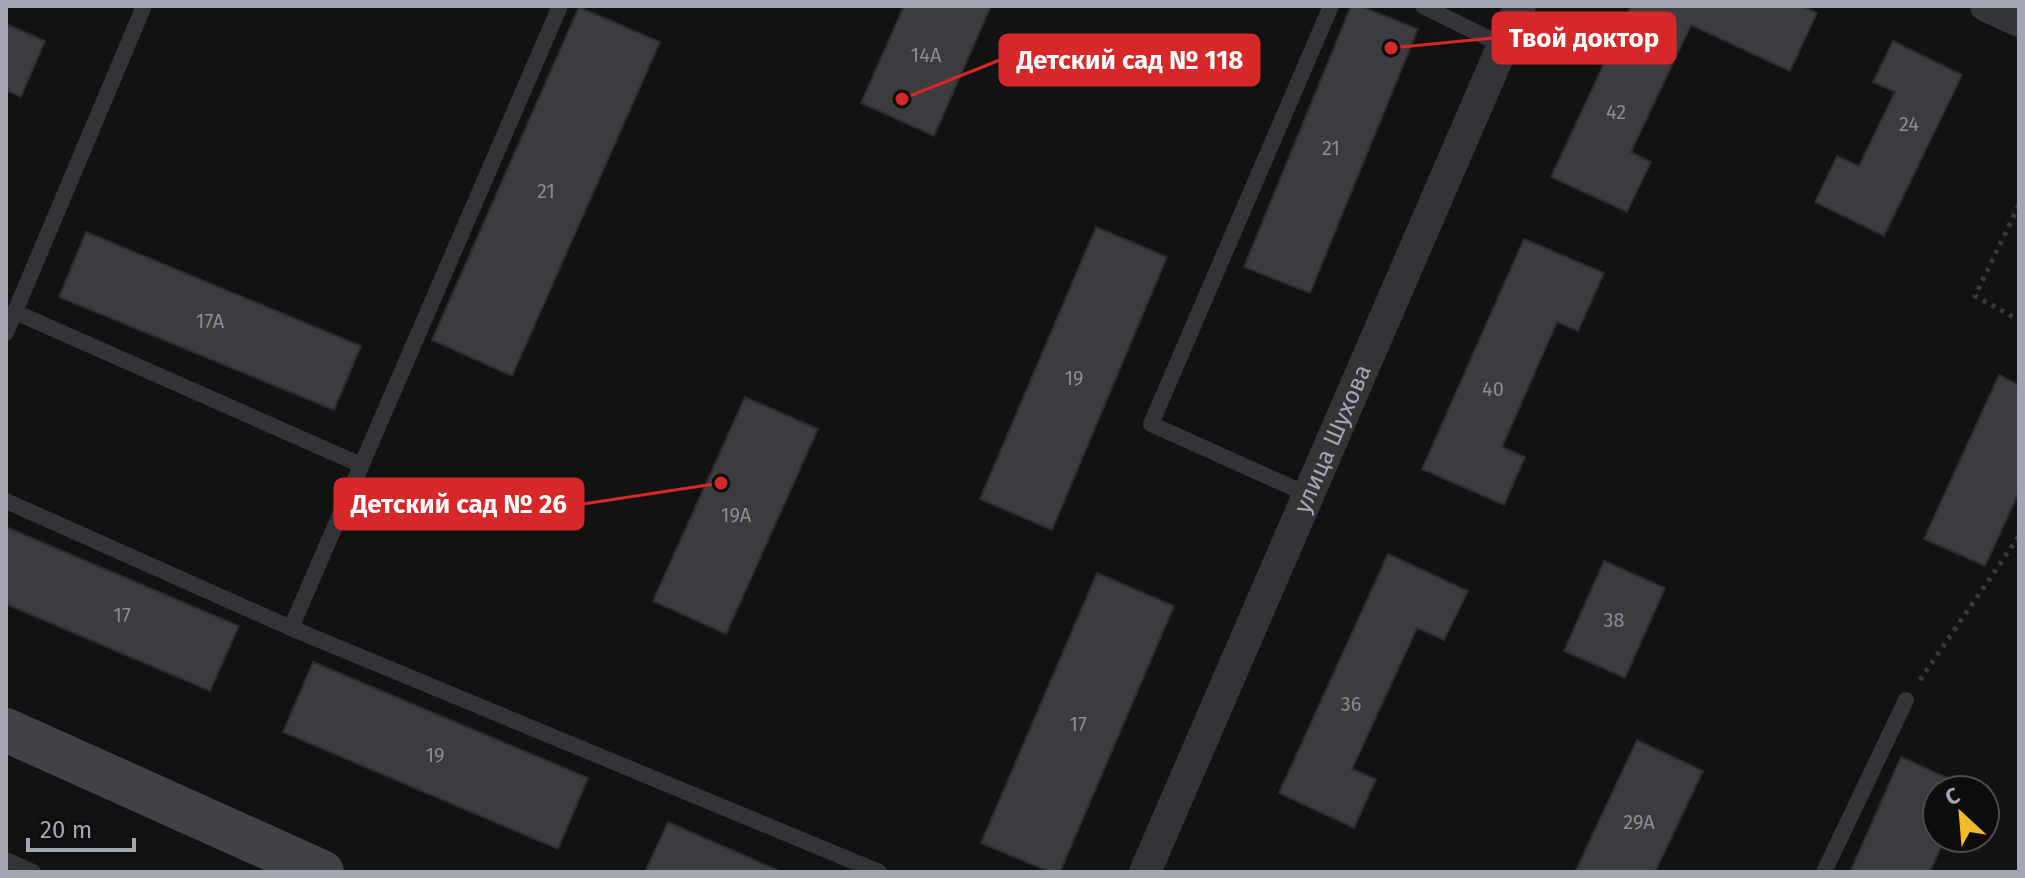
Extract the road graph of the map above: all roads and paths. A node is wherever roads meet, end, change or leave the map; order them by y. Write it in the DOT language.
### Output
graph roads {
  1 [pos="144,6"];
  2 [pos="560,6"];
  3 [pos="1331,6"];
  4 [pos="1423,6"];
  5 [pos="1520,6"];
  6 [pos="1986,6"];
  7 [pos="2019,21"];
  8 [pos="1504,46"];
  9 [pos="2019,205"];
  10 [pos="15,312"];
  11 [pos="2019,320"];
  12 [pos="6,333"];
  13 [pos="361,465"];
  14 [pos="1311,496"];
  15 [pos="6,501"];
  16 [pos="2019,536"];
  17 [pos="291,628"];
  18 [pos="1906,700"];
  19 [pos="6,730"];
  20 [pos="6,860"];
  21 [pos="33,872"];
  22 [pos="322,872"];
  23 [pos="879,872"];
  24 [pos="1145,872"];
  25 [pos="1824,872"];
  1 -- 10 [label="lane"];
  2 -- 13 [label="lane"];
  3 -- 14 [label="lane"];
  4 -- 8 [label="lane"];
  5 -- 8 [label="street, улица Шухова"];
  6 -- 7 [label="street"];
  8 -- 14 [label="street, улица Шухова"];
  9 -- 11 [label="path"];
  10 -- 12 [label="lane"];
  10 -- 13 [label="lane"];
  13 -- 17 [label="lane"];
  14 -- 24 [label="street, улица Шухова"];
  15 -- 17 [label="lane"];
  16 -- 18 [label="path"];
  17 -- 23 [label="lane"];
  18 -- 25 [label="lane"];
  19 -- 22 [label="main road"];
  20 -- 21 [label="lane"];
}
